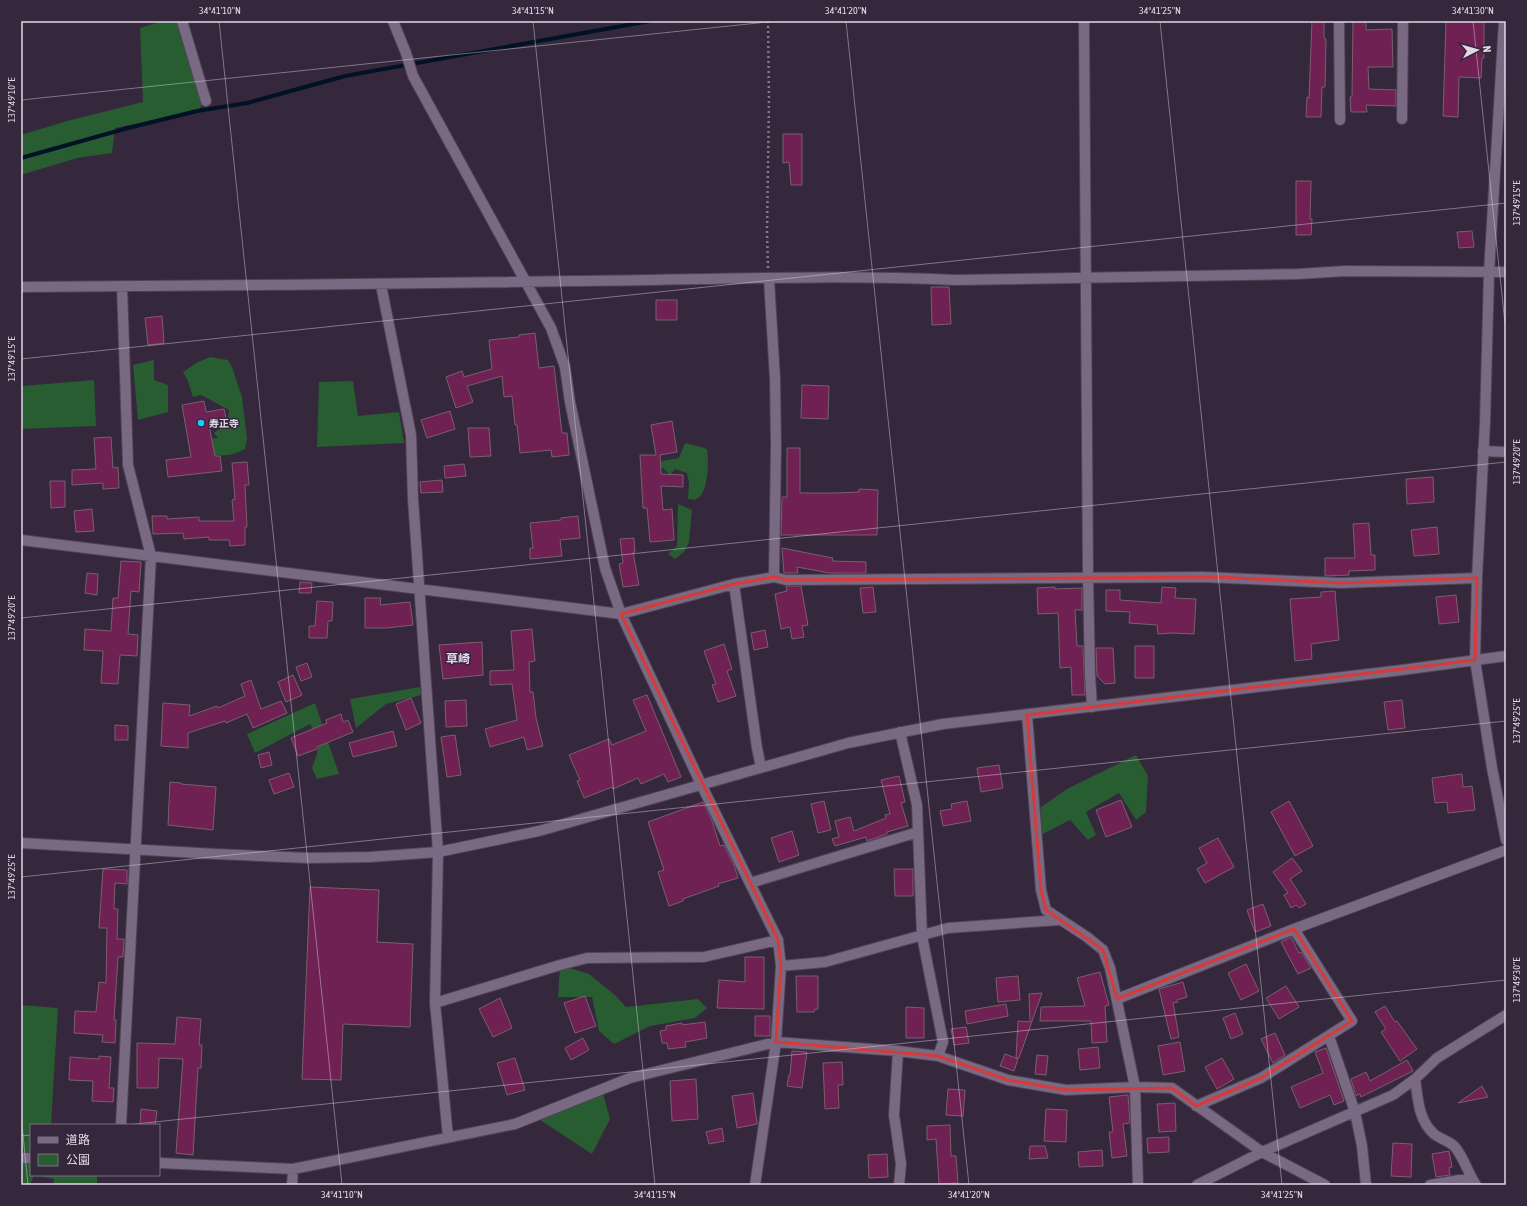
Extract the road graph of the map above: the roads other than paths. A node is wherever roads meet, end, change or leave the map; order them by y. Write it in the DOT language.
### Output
graph roads {
  1 [pos="182,21"];
  2 [pos="393,21"];
  3 [pos="1084,21"];
  4 [pos="1339,21"];
  5 [pos="1403,21"];
  6 [pos="1504,21"];
  7 [pos="206,101"];
  8 [pos="1402,119"];
  9 [pos="1340,120"];
  10 [pos="1489,272"];
  11 [pos="1506,272"];
  12 [pos="1086,277"];
  13 [pos="768,279"];
  14 [pos="526,282"];
  15 [pos="381,285"];
  16 [pos="122,286"];
  17 [pos="21,288"];
  18 [pos="1484,451"];
  19 [pos="1506,452"];
  20 [pos="21,540"];
  21 [pos="151,556"];
  22 [pos="1088,577"];
  23 [pos="774,578"];
  24 [pos="1477,578"];
  25 [pos="734,584"];
  26 [pos="420,590"];
  27 [pos="621,614"];
  28 [pos="1506,656"];
  29 [pos="1475,660"];
  30 [pos="1092,707"];
  31 [pos="1027,715"];
  32 [pos="900,732"];
  33 [pos="761,767"];
  34 [pos="701,784"];
  35 [pos="918,832"];
  36 [pos="1506,840"];
  37 [pos="21,843"];
  38 [pos="136,849"];
  39 [pos="1506,850"];
  40 [pos="438,852"];
  41 [pos="750,883"];
  42 [pos="1060,920"];
  43 [pos="1294,929"];
  44 [pos="922,936"];
  45 [pos="778,940"];
  46 [pos="781,966"];
  47 [pos="1117,999"];
  48 [pos="435,1003"];
  49 [pos="1506,1015"];
  50 [pos="1329,1036"];
  51 [pos="776,1042"];
  52 [pos="898,1051"];
  53 [pos="938,1056"];
  54 [pos="1415,1079"];
  55 [pos="1135,1087"];
  56 [pos="1196,1106"];
  57 [pos="1355,1112"];
  58 [pos="121,1124"];
  59 [pos="448,1137"];
  60 [pos="1262,1152"];
  61 [pos="160,1163"];
  62 [pos="293,1169"];
  63 [pos="1474,1182"];
  64 [pos="292,1185"];
  65 [pos="755,1185"];
  66 [pos="899,1185"];
  67 [pos="1138,1185"];
  68 [pos="1197,1185"];
  69 [pos="1325,1185"];
  70 [pos="1366,1185"];
  71 [pos="1430,1185"];
  1 -- 7 [label="street"];
  2 -- 14 [label="street"];
  3 -- 12 [label="street"];
  4 -- 9 [label="street"];
  5 -- 8 [label="street"];
  6 -- 10 [label="street"];
  10 -- 11 [label="street"];
  10 -- 12 [label="street"];
  10 -- 18 [label="street"];
  12 -- 13 [label="street"];
  12 -- 22 [label="street"];
  13 -- 14 [label="street"];
  13 -- 23 [label="street"];
  14 -- 15 [label="street"];
  14 -- 27 [label="street"];
  15 -- 16 [label="street"];
  15 -- 26 [label="street"];
  16 -- 17 [label="street"];
  16 -- 21 [label="street"];
  18 -- 19 [label="street"];
  18 -- 24 [label="street"];
  20 -- 21 [label="street"];
  21 -- 26 [label="street"];
  21 -- 38 [label="street"];
  22 -- 23 [label="street"];
  22 -- 24 [label="street"];
  22 -- 30 [label="street"];
  23 -- 25 [label="street"];
  24 -- 29 [label="street"];
  25 -- 27 [label="street"];
  25 -- 33 [label="street"];
  26 -- 27 [label="street"];
  26 -- 40 [label="street"];
  27 -- 34 [label="street"];
  28 -- 29 [label="street"];
  29 -- 30 [label="street"];
  29 -- 36 [label="street"];
  30 -- 31 [label="street"];
  31 -- 32 [label="street"];
  31 -- 42 [label="street"];
  32 -- 33 [label="street"];
  32 -- 35 [label="street"];
  33 -- 34 [label="street"];
  34 -- 40 [label="street"];
  34 -- 41 [label="street"];
  35 -- 41 [label="street"];
  35 -- 44 [label="street"];
  37 -- 38 [label="street"];
  38 -- 40 [label="street"];
  38 -- 58 [label="street"];
  39 -- 43 [label="street"];
  40 -- 48 [label="street"];
  41 -- 45 [label="street"];
  42 -- 44 [label="street"];
  42 -- 47 [label="street"];
  43 -- 47 [label="street"];
  43 -- 50 [label="street"];
  44 -- 46 [label="street"];
  44 -- 53 [label="street"];
  45 -- 46 [label="street"];
  45 -- 48 [label="street"];
  46 -- 51 [label="street"];
  47 -- 55 [label="street"];
  48 -- 59 [label="street"];
  49 -- 54 [label="street"];
  50 -- 56 [label="street"];
  50 -- 57 [label="street"];
  51 -- 52 [label="street"];
  51 -- 59 [label="street"];
  51 -- 65 [label="street"];
  52 -- 53 [label="street"];
  52 -- 66 [label="street"];
  53 -- 55 [label="street"];
  54 -- 57 [label="street"];
  54 -- 63 [label="street"];
  55 -- 56 [label="street"];
  55 -- 67 [label="street"];
  56 -- 60 [label="street"];
  57 -- 60 [label="street"];
  57 -- 70 [label="street"];
  59 -- 62 [label="street"];
  60 -- 68 [label="street"];
  60 -- 69 [label="street"];
  61 -- 62 [label="street"];
  62 -- 64 [label="street"];
  63 -- 71 [label="street"];
}
